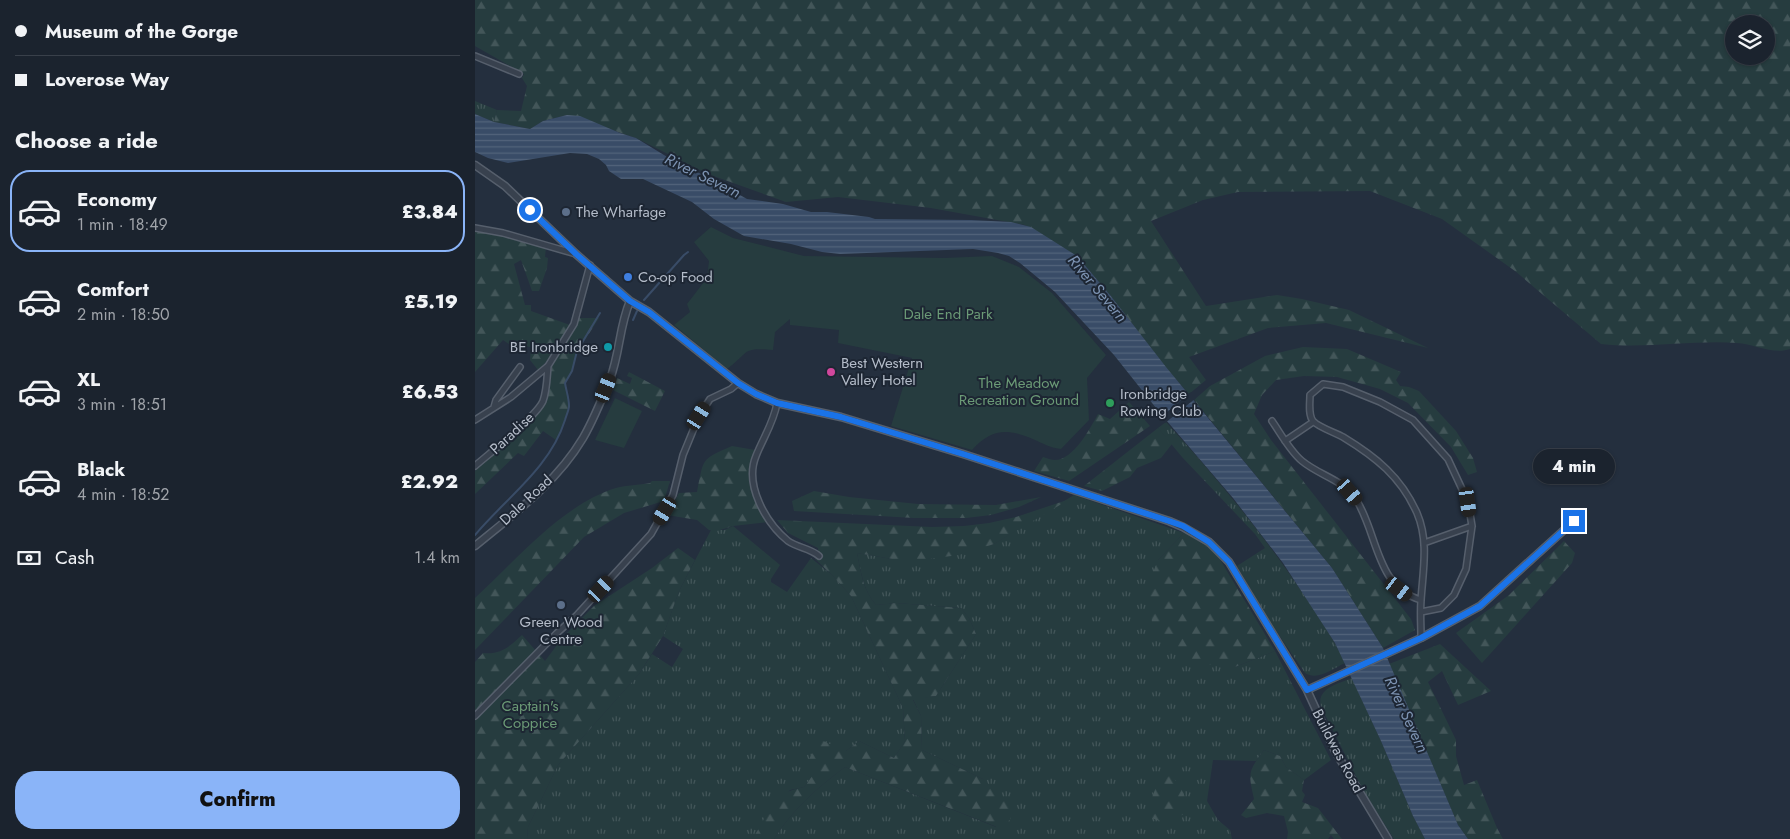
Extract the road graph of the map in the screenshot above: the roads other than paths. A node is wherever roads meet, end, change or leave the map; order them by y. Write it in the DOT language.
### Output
graph roads {
  1 [pos="475,56"];
  2 [pos="519,74"];
  3 [pos="475,165"];
  4 [pos="475,228"];
  5 [pos="576,254"];
  6 [pos="591,265"];
  7 [pos="630,301"];
  8 [pos="548,366"];
  9 [pos="520,367"];
  10 [pos="738,383"];
  11 [pos="777,403"];
  12 [pos="494,407"];
  13 [pos="475,420"];
  14 [pos="1272,421"];
  15 [pos="1313,422"];
  16 [pos="1285,441"];
  17 [pos="475,466"];
  18 [pos="1574,521"];
  19 [pos="1471,526"];
  20 [pos="1425,543"];
  21 [pos="475,546"];
  22 [pos="819,556"];
  23 [pos="1421,600"];
  24 [pos="1421,612"];
  25 [pos="1421,638"];
  26 [pos="1307,690"];
  27 [pos="475,716"];
  28 [pos="1389,839"];
  1 -- 2 [label="street"];
  3 -- 5 [label="street"];
  4 -- 5 [label="street"];
  5 -- 6 [label="street"];
  6 -- 7 [label="street"];
  6 -- 8 [label="street, Paradise"];
  7 -- 10 [label="street"];
  7 -- 21 [label="street, Dale Road"];
  8 -- 12 [label="street, Paradise"];
  8 -- 17 [label="street, Paradise"];
  9 -- 12 [label="street"];
  10 -- 11 [label="street"];
  10 -- 27 [label="street"];
  11 -- 22 [label="street"];
  11 -- 26 [label="street, Buildwas Road"];
  12 -- 13 [label="street, Paradise"];
  14 -- 16 [label="street"];
  15 -- 16 [label="street"];
  15 -- 19 [label="street"];
  15 -- 20 [label="street"];
  16 -- 23 [label="street"];
  18 -- 25 [label="street"];
  19 -- 20 [label="street"];
  19 -- 24 [label="street"];
  20 -- 23 [label="street"];
  23 -- 24 [label="street"];
  24 -- 25 [label="street"];
  25 -- 26 [label="street"];
  26 -- 28 [label="street, Buildwas Road"];
}
